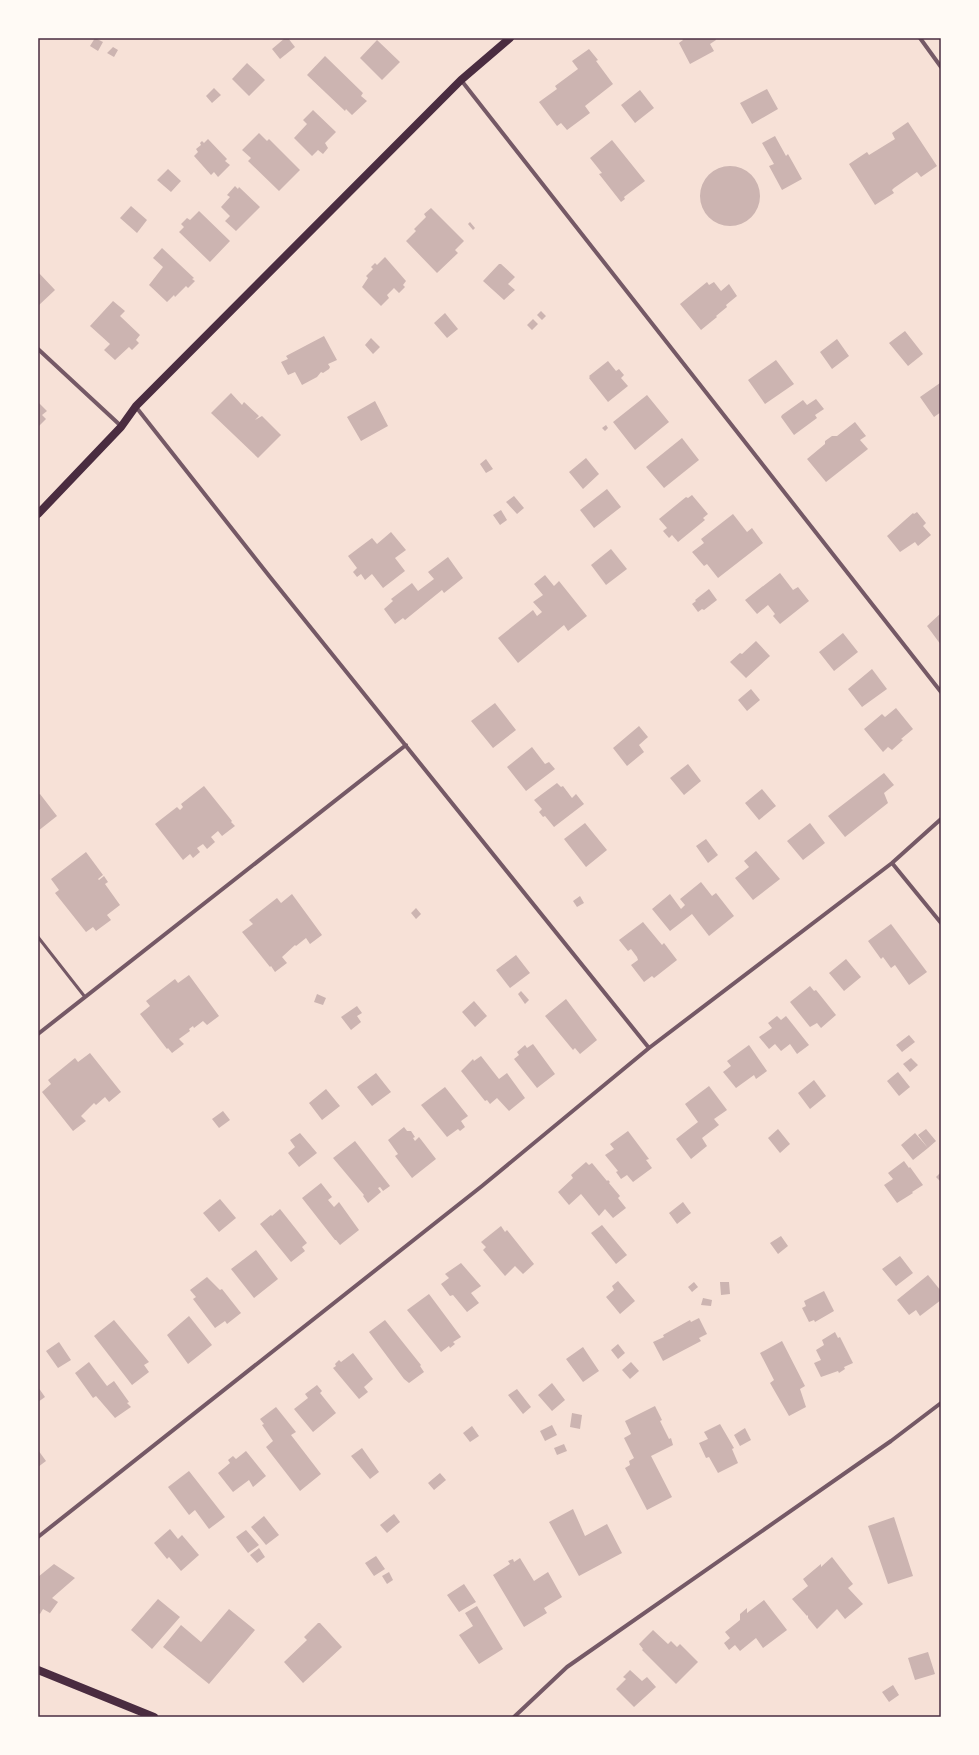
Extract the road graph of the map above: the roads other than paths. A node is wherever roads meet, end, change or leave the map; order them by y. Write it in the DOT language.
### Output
graph roads {
  1 [pos="510,38"];
  2 [pos="920,38"];
  3 [pos="941,67"];
  4 [pos="461,80"];
  5 [pos="38,349"];
  6 [pos="136,406"];
  7 [pos="121,427"];
  8 [pos="38,514"];
  9 [pos="941,692"];
  10 [pos="406,745"];
  11 [pos="941,819"];
  12 [pos="892,863"];
  13 [pos="941,923"];
  14 [pos="38,937"];
  15 [pos="85,997"];
  16 [pos="38,1034"];
  17 [pos="649,1048"];
  18 [pos="941,1403"];
  19 [pos="38,1537"];
  20 [pos="38,1670"];
  21 [pos="154,1717"];
  22 [pos="514,1717"];
  1 -- 4 [label="main road"];
  2 -- 3 [label="street"];
  4 -- 6 [label="main road"];
  4 -- 9 [label="street"];
  5 -- 7 [label="street"];
  6 -- 7 [label="main road"];
  6 -- 10 [label="street"];
  7 -- 8 [label="main road"];
  10 -- 15 [label="street"];
  10 -- 17 [label="street"];
  11 -- 12 [label="street"];
  12 -- 13 [label="street"];
  12 -- 17 [label="street"];
  14 -- 15 [label="lane"];
  15 -- 16 [label="street"];
  17 -- 19 [label="street"];
  18 -- 22 [label="street"];
  20 -- 21 [label="main road"];
}
